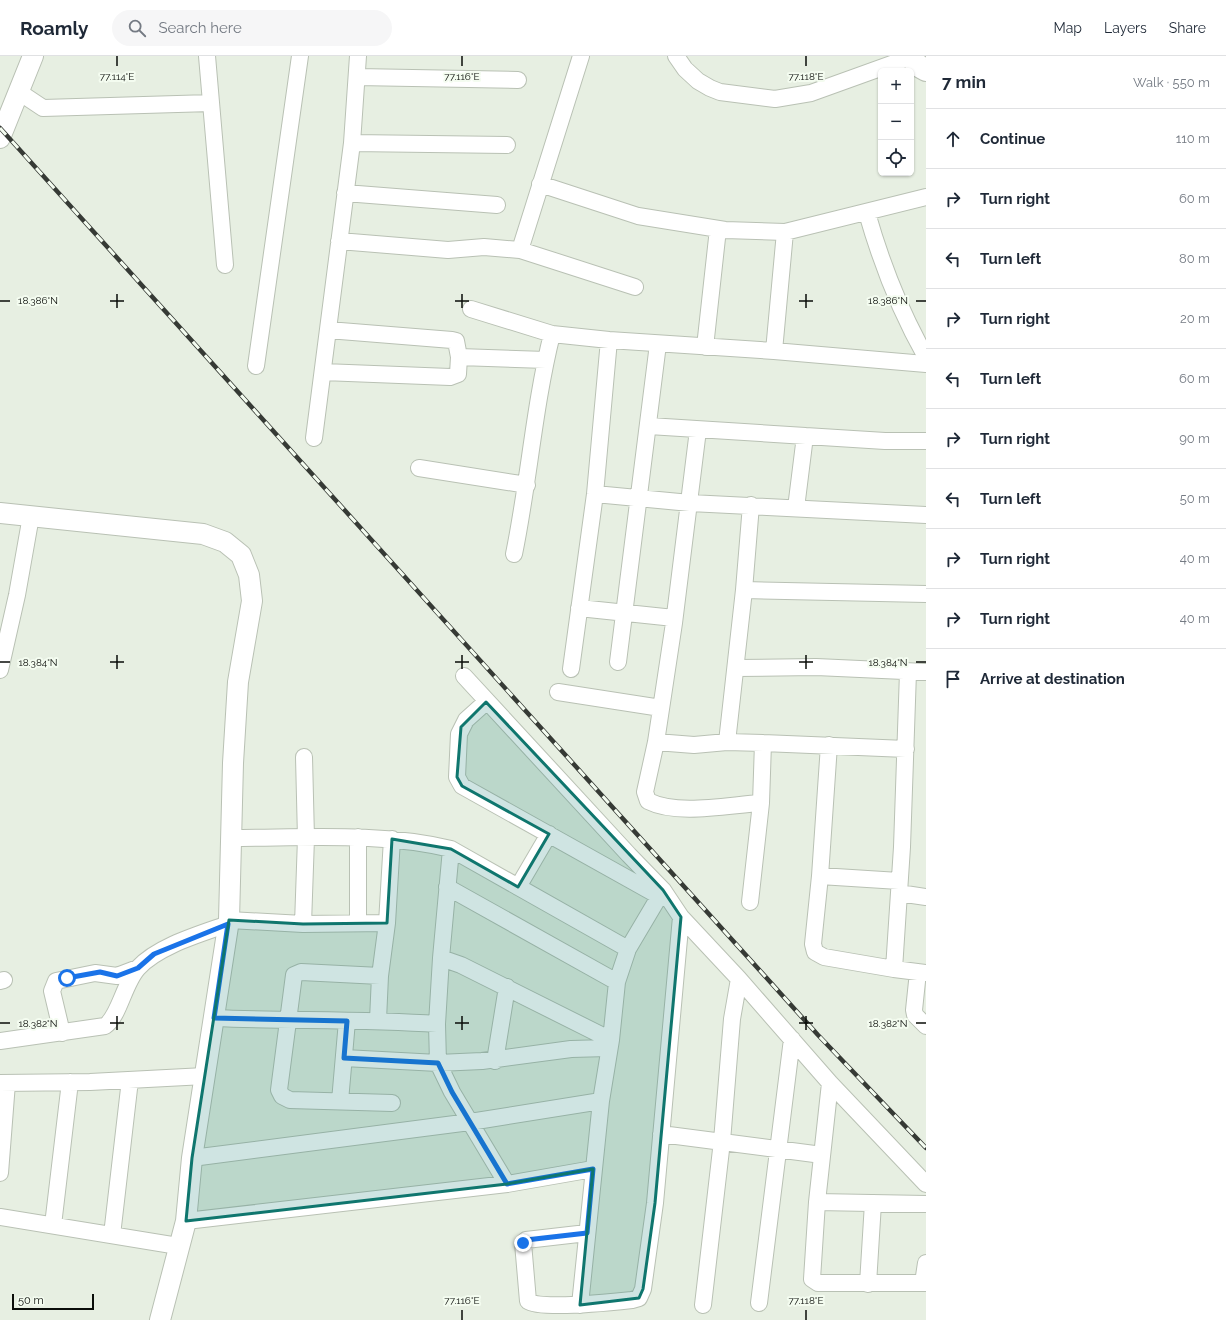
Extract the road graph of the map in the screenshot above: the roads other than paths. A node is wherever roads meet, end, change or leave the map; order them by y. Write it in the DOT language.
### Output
graph roads {
  1 [pos="33,56"];
  2 [pos="208,56"];
  3 [pos="300,56"];
  4 [pos="358,56"];
  5 [pos="581,56"];
  6 [pos="676,56"];
  7 [pos="916,61"];
  8 [pos="357,77"];
  9 [pos="518,80"];
  10 [pos="19,92"];
  11 [pos="211,103"];
  12 [pos="0,138"];
  13 [pos="352,143"];
  14 [pos="507,145"];
  15 [pos="540,184"];
  16 [pos="345,193"];
  17 [pos="926,197"];
  18 [pos="497,205"];
  19 [pos="867,213"];
  20 [pos="718,229"];
  21 [pos="785,232"];
  22 [pos="339,241"];
  23 [pos="520,250"];
  24 [pos="225,265"];
  25 [pos="635,287"];
  26 [pos="471,309"];
  27 [pos="328,330"];
  28 [pos="552,334"];
  29 [pos="609,340"];
  30 [pos="658,344"];
  31 [pos="704,346"];
  32 [pos="774,351"];
  33 [pos="459,357"];
  34 [pos="926,357"];
  35 [pos="546,360"];
  36 [pos="926,364"];
  37 [pos="256,366"];
  38 [pos="323,372"];
  39 [pos="649,426"];
  40 [pos="698,430"];
  41 [pos="805,436"];
  42 [pos="314,438"];
  43 [pos="926,441"];
  44 [pos="419,468"];
  45 [pos="527,485"];
  46 [pos="595,494"];
  47 [pos="637,498"];
  48 [pos="690,503"];
  49 [pos="751,506"];
  50 [pos="796,508"];
  51 [pos="0,513"];
  52 [pos="926,515"];
  53 [pos="31,516"];
  54 [pos="514,554"];
  55 [pos="744,590"];
  56 [pos="926,594"];
  57 [pos="579,608"];
  58 [pos="625,613"];
  59 [pos="674,618"];
  60 [pos="618,662"];
  61 [pos="736,668"];
  62 [pos="571,669"];
  63 [pos="0,670"];
  64 [pos="908,672"];
  65 [pos="926,672"];
  66 [pos="464,676"];
  67 [pos="558,692"];
  68 [pos="486,702"];
  69 [pos="661,708"];
  70 [pos="656,742"];
  71 [pos="727,742"];
  72 [pos="763,743"];
  73 [pos="829,745"];
  74 [pos="906,749"];
  75 [pos="304,757"];
  76 [pos="761,802"];
  77 [pos="549,834"];
  78 [pos="358,837"];
  79 [pos="231,838"];
  80 [pos="306,838"];
  81 [pos="392,839"];
  82 [pos="451,849"];
  83 [pos="820,876"];
  84 [pos="447,887"];
  85 [pos="518,887"];
  86 [pos="899,887"];
  87 [pos="661,893"];
  88 [pos="926,897"];
  89 [pos="750,902"];
  90 [pos="681,917"];
  91 [pos="229,922"];
  92 [pos="358,922"];
  93 [pos="387,923"];
  94 [pos="303,924"];
  95 [pos="628,949"];
  96 [pos="441,958"];
  97 [pos="138,968"];
  98 [pos="894,969"];
  99 [pos="922,972"];
  100 [pos="380,976"];
  101 [pos="739,979"];
  102 [pos="617,982"];
  103 [pos="507,987"];
  104 [pos="214,1018"];
  105 [pos="378,1020"];
  106 [pos="287,1021"];
  107 [pos="347,1021"];
  108 [pos="437,1024"];
  109 [pos="926,1026"];
  110 [pos="62,1033"];
  111 [pos="792,1039"];
  112 [pos="0,1041"];
  113 [pos="610,1044"];
  114 [pos="344,1058"];
  115 [pos="495,1061"];
  116 [pos="438,1063"];
  117 [pos="205,1076"];
  118 [pos="130,1080"];
  119 [pos="70,1082"];
  120 [pos="3,1083"];
  121 [pos="830,1083"];
  122 [pos="601,1100"];
  123 [pos="340,1101"];
  124 [pos="392,1103"];
  125 [pos="470,1122"];
  126 [pos="2,1128"];
  127 [pos="661,1134"];
  128 [pos="722,1141"];
  129 [pos="778,1149"];
  130 [pos="822,1155"];
  131 [pos="192,1158"];
  132 [pos="593,1169"];
  133 [pos="0,1173"];
  134 [pos="507,1184"];
  135 [pos="926,1184"];
  136 [pos="817,1202"];
  137 [pos="874,1203"];
  138 [pos="926,1204"];
  139 [pos="0,1217"];
  140 [pos="186,1221"];
  141 [pos="53,1225"];
  142 [pos="587,1233"];
  143 [pos="112,1235"];
  144 [pos="178,1246"];
  145 [pos="926,1264"];
  146 [pos="925,1283"];
  147 [pos="868,1284"];
  148 [pos="759,1304"];
  149 [pos="580,1305"];
  150 [pos="703,1305"];
  151 [pos="160,1320"];
  1 -- 10 [label="main road"];
  2 -- 11 [label="street"];
  3 -- 37 [label="street"];
  4 -- 8 [label="street"];
  5 -- 15 [label="street"];
  6 -- 7 [label="street"];
  8 -- 9 [label="street"];
  8 -- 13 [label="street"];
  10 -- 11 [label="street"];
  10 -- 12 [label="main road"];
  11 -- 24 [label="street"];
  13 -- 14 [label="street"];
  13 -- 16 [label="street"];
  15 -- 20 [label="street"];
  15 -- 23 [label="street"];
  16 -- 18 [label="street"];
  16 -- 22 [label="street"];
  17 -- 19 [label="street"];
  19 -- 21 [label="street"];
  19 -- 34 [label="street"];
  20 -- 21 [label="street"];
  20 -- 31 [label="street"];
  21 -- 32 [label="street"];
  22 -- 23 [label="street"];
  22 -- 27 [label="street"];
  23 -- 25 [label="street"];
  26 -- 28 [label="street"];
  27 -- 33 [label="street"];
  27 -- 38 [label="street"];
  28 -- 29 [label="street"];
  28 -- 35 [label="street"];
  29 -- 30 [label="street"];
  29 -- 46 [label="street"];
  30 -- 31 [label="street"];
  30 -- 39 [label="street"];
  31 -- 32 [label="street"];
  32 -- 36 [label="street"];
  33 -- 35 [label="street"];
  33 -- 38 [label="street"];
  35 -- 45 [label="street"];
  38 -- 42 [label="street"];
  39 -- 40 [label="street"];
  39 -- 47 [label="street"];
  40 -- 41 [label="street"];
  40 -- 48 [label="street"];
  41 -- 43 [label="street"];
  41 -- 50 [label="street"];
  44 -- 45 [label="street"];
  45 -- 54 [label="street"];
  46 -- 47 [label="street"];
  46 -- 57 [label="street"];
  47 -- 48 [label="street"];
  47 -- 58 [label="street"];
  48 -- 49 [label="street"];
  48 -- 59 [label="street"];
  49 -- 50 [label="street"];
  49 -- 55 [label="street"];
  50 -- 52 [label="street"];
  51 -- 53 [label="main road"];
  53 -- 63 [label="street"];
  53 -- 79 [label="main road"];
  55 -- 56 [label="street"];
  55 -- 61 [label="street"];
  57 -- 58 [label="street"];
  57 -- 62 [label="street"];
  58 -- 59 [label="street"];
  58 -- 60 [label="street"];
  59 -- 69 [label="street"];
  61 -- 64 [label="street"];
  61 -- 71 [label="street"];
  64 -- 65 [label="street"];
  64 -- 74 [label="street"];
  66 -- 68 [label="street"];
  67 -- 69 [label="street"];
  68 -- 77 [label="street"];
  68 -- 87 [label="street"];
  69 -- 70 [label="street"];
  70 -- 71 [label="street"];
  70 -- 76 [label="street"];
  71 -- 72 [label="street"];
  72 -- 73 [label="street"];
  72 -- 76 [label="street"];
  73 -- 74 [label="street"];
  73 -- 83 [label="street"];
  74 -- 86 [label="street"];
  75 -- 80 [label="street"];
  76 -- 89 [label="street"];
  77 -- 85 [label="street"];
  77 -- 87 [label="street"];
  78 -- 80 [label="street"];
  78 -- 81 [label="street"];
  78 -- 92 [label="street"];
  79 -- 80 [label="street"];
  79 -- 91 [label="main road"];
  80 -- 94 [label="street"];
  81 -- 82 [label="street"];
  81 -- 93 [label="street"];
  82 -- 84 [label="street"];
  82 -- 85 [label="street"];
  83 -- 86 [label="street"];
  83 -- 98 [label="street"];
  84 -- 96 [label="street"];
  84 -- 102 [label="street"];
  85 -- 95 [label="street"];
  86 -- 88 [label="street"];
  86 -- 98 [label="street"];
  87 -- 90 [label="street"];
  87 -- 95 [label="street"];
  90 -- 101 [label="street"];
  90 -- 127 [label="street"];
  91 -- 94 [label="street"];
  91 -- 97 [label="street"];
  91 -- 104 [label="main road"];
  92 -- 93 [label="street"];
  92 -- 94 [label="street"];
  93 -- 100 [label="street"];
  95 -- 102 [label="street"];
  96 -- 103 [label="street"];
  96 -- 108 [label="street"];
  97 -- 110 [label="street"];
  97 -- 110 [label="street"];
  98 -- 99 [label="street"];
  99 -- 109 [label="street"];
  100 -- 105 [label="street"];
  100 -- 106 [label="street"];
  101 -- 111 [label="street"];
  101 -- 128 [label="street"];
  102 -- 113 [label="street"];
  103 -- 113 [label="street"];
  103 -- 115 [label="street"];
  104 -- 106 [label="street"];
  104 -- 117 [label="main road"];
  105 -- 107 [label="street"];
  105 -- 108 [label="street"];
  106 -- 107 [label="street"];
  106 -- 123 [label="street"];
  107 -- 114 [label="street"];
  108 -- 116 [label="street"];
  110 -- 112 [label="street"];
  111 -- 121 [label="street"];
  111 -- 129 [label="street"];
  113 -- 115 [label="street"];
  113 -- 122 [label="street"];
  114 -- 116 [label="street"];
  114 -- 123 [label="street"];
  115 -- 116 [label="street"];
  116 -- 125 [label="street"];
  117 -- 118 [label="street"];
  117 -- 131 [label="main road"];
  118 -- 119 [label="street"];
  118 -- 143 [label="street"];
  119 -- 120 [label="street"];
  119 -- 141 [label="street"];
  120 -- 126 [label="street"];
  121 -- 130 [label="street"];
  121 -- 135 [label="street"];
  122 -- 125 [label="street"];
  122 -- 132 [label="street"];
  123 -- 124 [label="street"];
  125 -- 131 [label="street"];
  125 -- 134 [label="street"];
  126 -- 133 [label="street"];
  127 -- 128 [label="street"];
  127 -- 149 [label="street"];
  128 -- 129 [label="street"];
  128 -- 150 [label="street"];
  129 -- 130 [label="street"];
  129 -- 148 [label="street"];
  130 -- 136 [label="street"];
  131 -- 140 [label="main road"];
  132 -- 134 [label="street"];
  132 -- 142 [label="street"];
  134 -- 140 [label="street"];
  136 -- 137 [label="street"];
  136 -- 147 [label="street"];
  137 -- 138 [label="street"];
  137 -- 147 [label="street"];
  139 -- 141 [label="street"];
  140 -- 144 [label="main road"];
  141 -- 143 [label="street"];
  142 -- 149 [label="street"];
  142 -- 149 [label="street"];
  143 -- 144 [label="street"];
  144 -- 151 [label="main road"];
  145 -- 146 [label="street"];
  146 -- 147 [label="street"];
}
